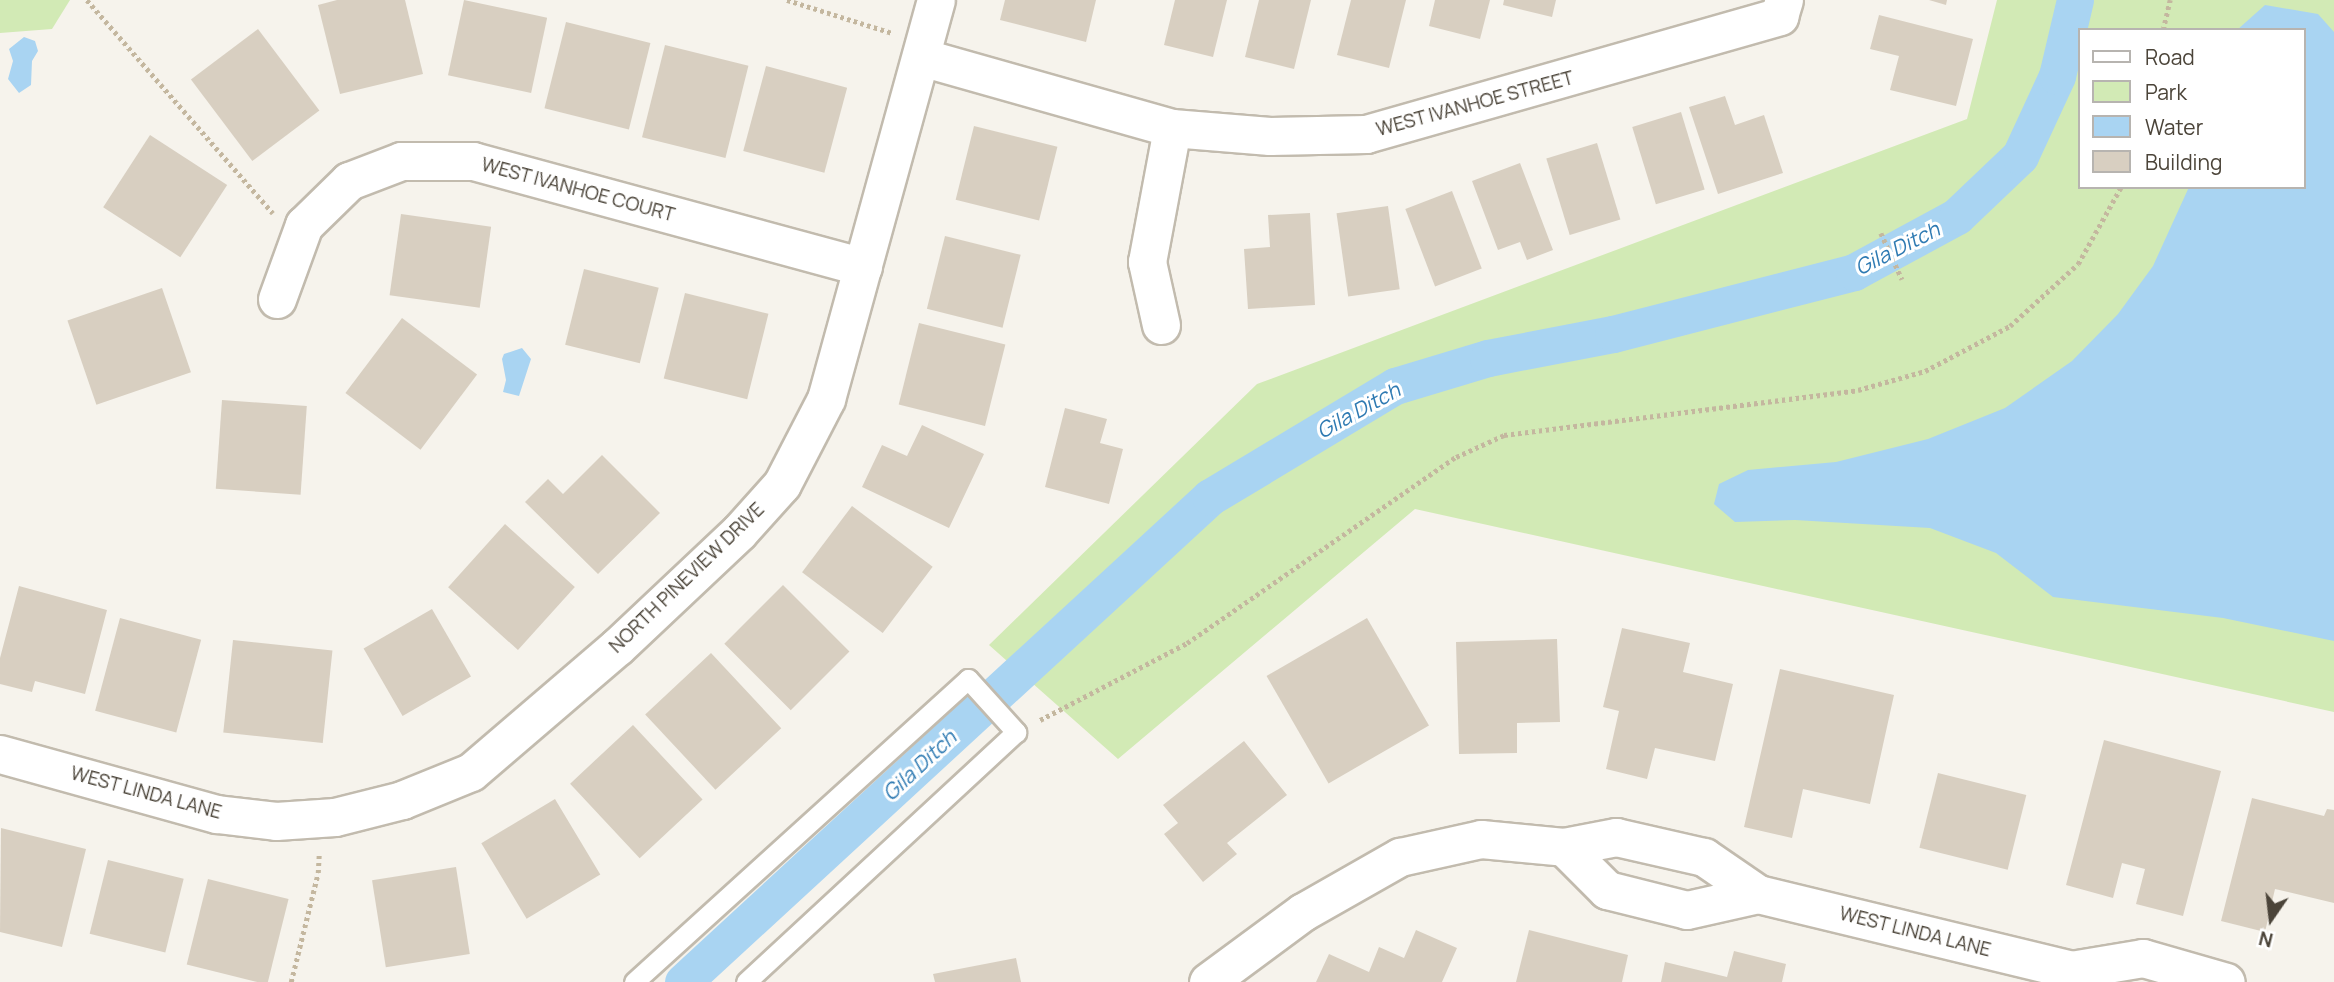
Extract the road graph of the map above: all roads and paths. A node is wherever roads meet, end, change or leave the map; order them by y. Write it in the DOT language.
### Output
graph roads {
  1 [pos="87,0"];
  2 [pos="787,0"];
  3 [pos="936,0"];
  4 [pos="2170,0"];
  5 [pos="1782,8"];
  6 [pos="2163,28"];
  7 [pos="923,49"];
  8 [pos="1172,128"];
  9 [pos="2120,189"];
  10 [pos="1881,233"];
  11 [pos="298,242"];
  12 [pos="863,267"];
  13 [pos="1902,279"];
  14 [pos="277,299"];
  15 [pos="1161,325"];
  16 [pos="1016,732"];
  17 [pos="0,754"];
  18 [pos="333,833"];
  19 [pos="1564,847"];
  20 [pos="1758,894"];
  21 [pos="2079,976"];
  22 [pos="291,982"];
  23 [pos="634,982"];
  24 [pos="746,982"];
  25 [pos="1208,982"];
  26 [pos="2226,982"];
  1 -- 11 [label="path"];
  2 -- 7 [label="path"];
  3 -- 7 [label="street, NORTH PINEVIEW DRIVE"];
  4 -- 6 [label="path"];
  5 -- 8 [label="street, WEST IVANHOE STREET"];
  7 -- 8 [label="street, WEST IVANHOE STREET"];
  7 -- 12 [label="street, NORTH PINEVIEW DRIVE"];
  8 -- 15 [label="street"];
  9 -- 16 [label="path"];
  10 -- 13 [label="path"];
  11 -- 12 [label="street, WEST IVANHOE COURT"];
  11 -- 14 [label="street, WEST IVANHOE COURT"];
  12 -- 18 [label="street, NORTH PINEVIEW DRIVE"];
  16 -- 23 [label="lane"];
  16 -- 24 [label="lane"];
  17 -- 18 [label="street, WEST LINDA LANE"];
  18 -- 22 [label="path"];
  19 -- 20 [label="street, WEST LINDA LANE"];
  19 -- 20 [label="street, WEST LINDA LANE"];
  19 -- 25 [label="street, WEST LINDA LANE"];
  20 -- 21 [label="street, WEST LINDA LANE"];
  21 -- 26 [label="street, WEST LINDA LANE"];
}
